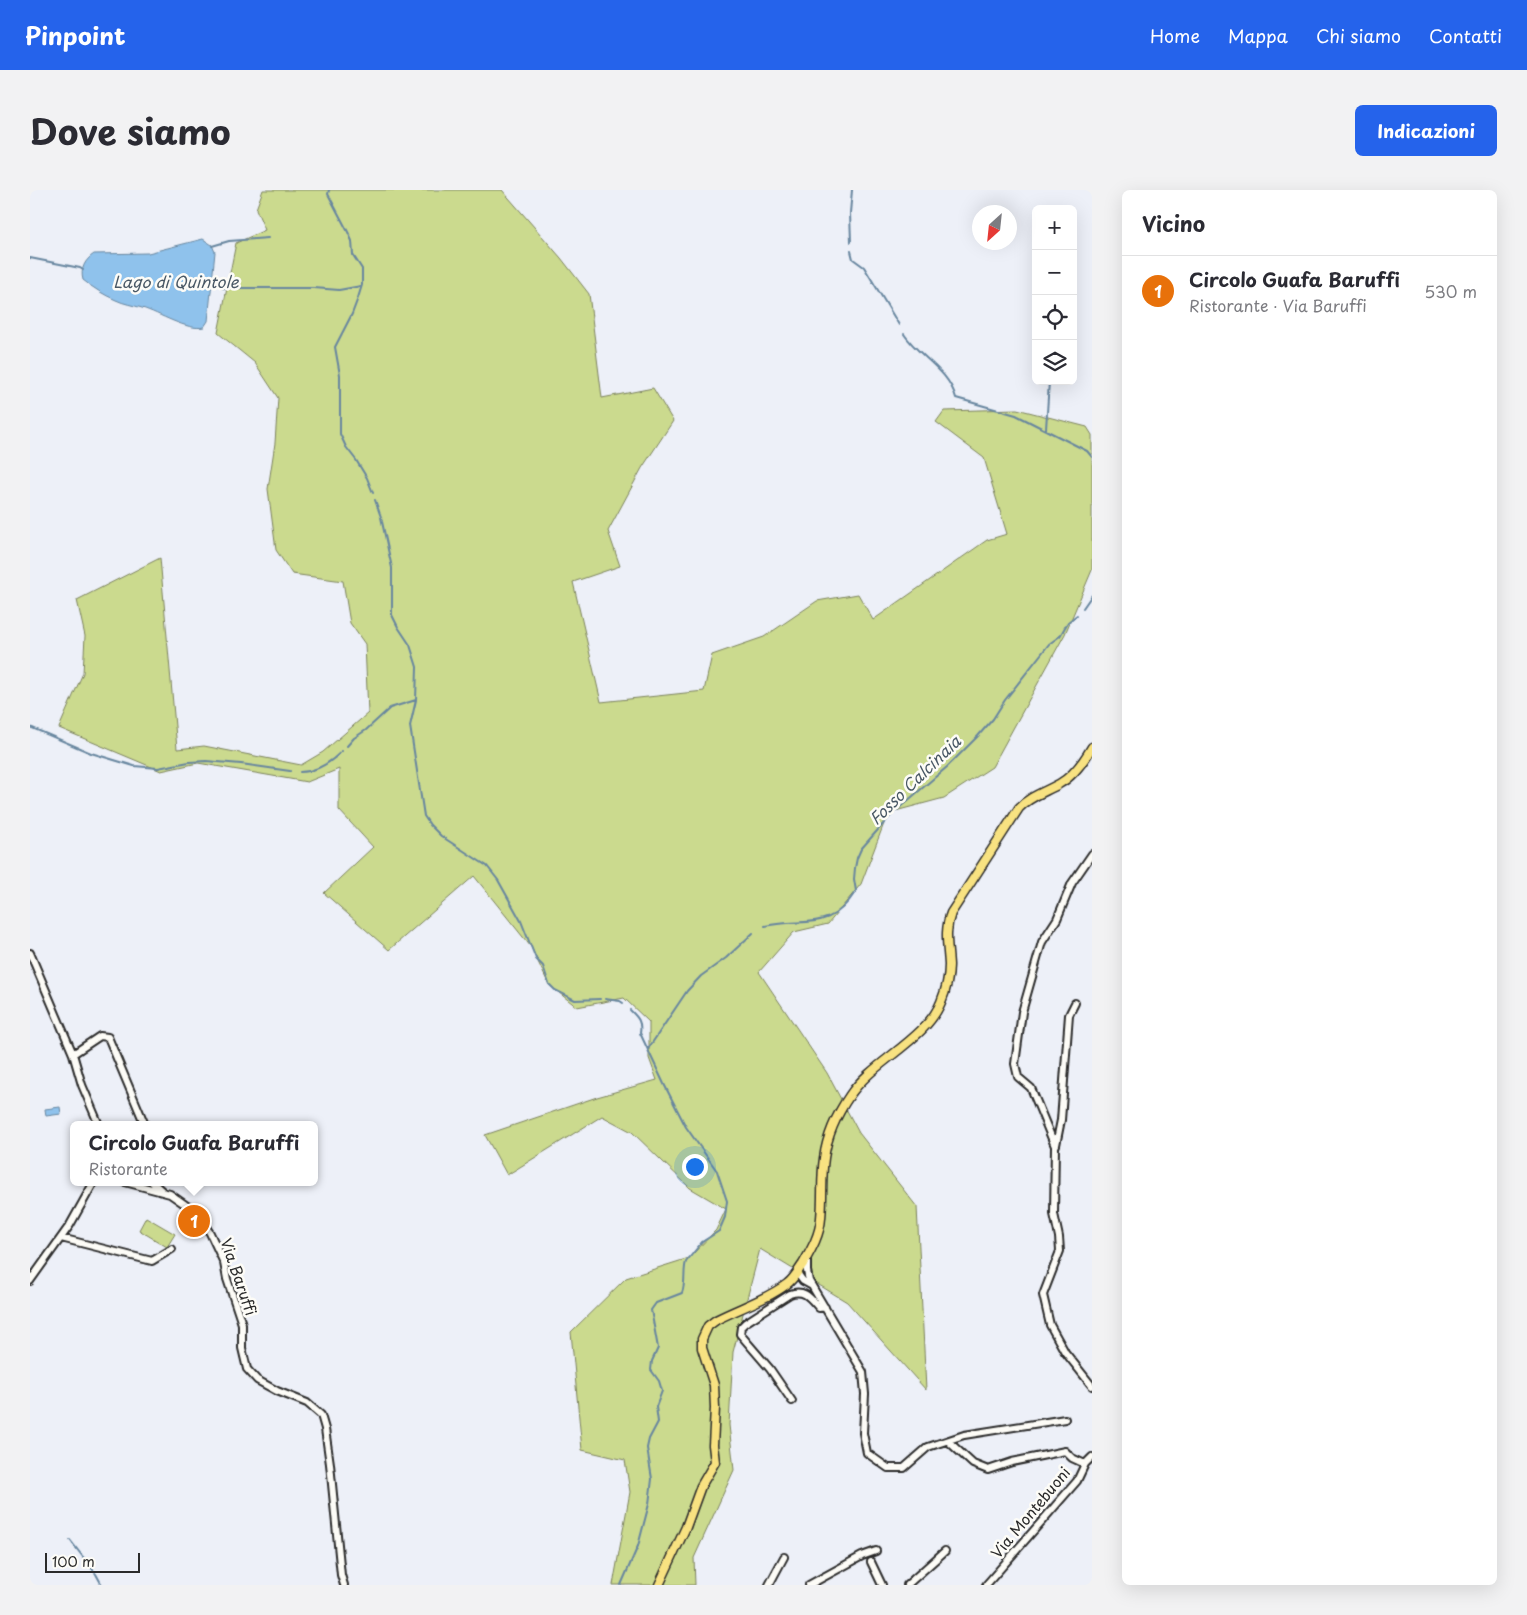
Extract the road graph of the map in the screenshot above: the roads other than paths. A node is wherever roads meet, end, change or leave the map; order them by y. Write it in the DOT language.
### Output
graph roads {
  1 [pos="1092,746"];
  2 [pos="1092,854"];
  3 [pos="30,953"];
  4 [pos="1075,1003"];
  5 [pos="73,1054"];
  6 [pos="97,1121"];
  7 [pos="143,1121"];
  8 [pos="1055,1146"];
  9 [pos="92,1186"];
  10 [pos="142,1186"];
  11 [pos="157,1186"];
  12 [pos="165,1193"];
  13 [pos="61,1238"];
  14 [pos="172,1249"];
  15 [pos="807,1258"];
  16 [pos="797,1273"];
  17 [pos="30,1280"];
  18 [pos="789,1283"];
  19 [pos="809,1283"];
  20 [pos="757,1300"];
  21 [pos="825,1307"];
  22 [pos="764,1310"];
  23 [pos="1092,1386"];
  24 [pos="792,1401"];
  25 [pos="1065,1419"];
  26 [pos="948,1440"];
  27 [pos="1092,1457"];
  28 [pos="1085,1464"];
  29 [pos="876,1551"];
  30 [pos="945,1551"];
  31 [pos="784,1557"];
  32 [pos="871,1562"];
  33 [pos="344,1585"];
  34 [pos="659,1585"];
  35 [pos="769,1585"];
  36 [pos="809,1585"];
  37 [pos="882,1585"];
  38 [pos="907,1585"];
  39 [pos="986,1585"];
  1 -- 15 [label="main road"];
  2 -- 8 [label="street"];
  3 -- 5 [label="street"];
  4 -- 8 [label="street"];
  5 -- 6 [label="street"];
  5 -- 7 [label="street"];
  8 -- 23 [label="street"];
  9 -- 13 [label="street"];
  10 -- 12 [label="street, Via Baruffi"];
  11 -- 12 [label="street, Via Baruffi"];
  12 -- 33 [label="street, Via Baruffi"];
  13 -- 14 [label="street"];
  13 -- 17 [label="street"];
  15 -- 16 [label="main road"];
  15 -- 19 [label="street"];
  16 -- 18 [label="main road"];
  16 -- 19 [label="street"];
  18 -- 19 [label="street"];
  18 -- 20 [label="main road"];
  19 -- 21 [label="street"];
  20 -- 22 [label="street"];
  20 -- 34 [label="main road"];
  21 -- 22 [label="street"];
  21 -- 26 [label="street"];
  22 -- 24 [label="street"];
  25 -- 26 [label="street"];
  26 -- 28 [label="street"];
  27 -- 28 [label="street, Via Montebuoni"];
  28 -- 39 [label="street, Via Montebuoni"];
  29 -- 36 [label="street"];
  30 -- 38 [label="street"];
  31 -- 35 [label="street"];
  32 -- 37 [label="street"];
}
